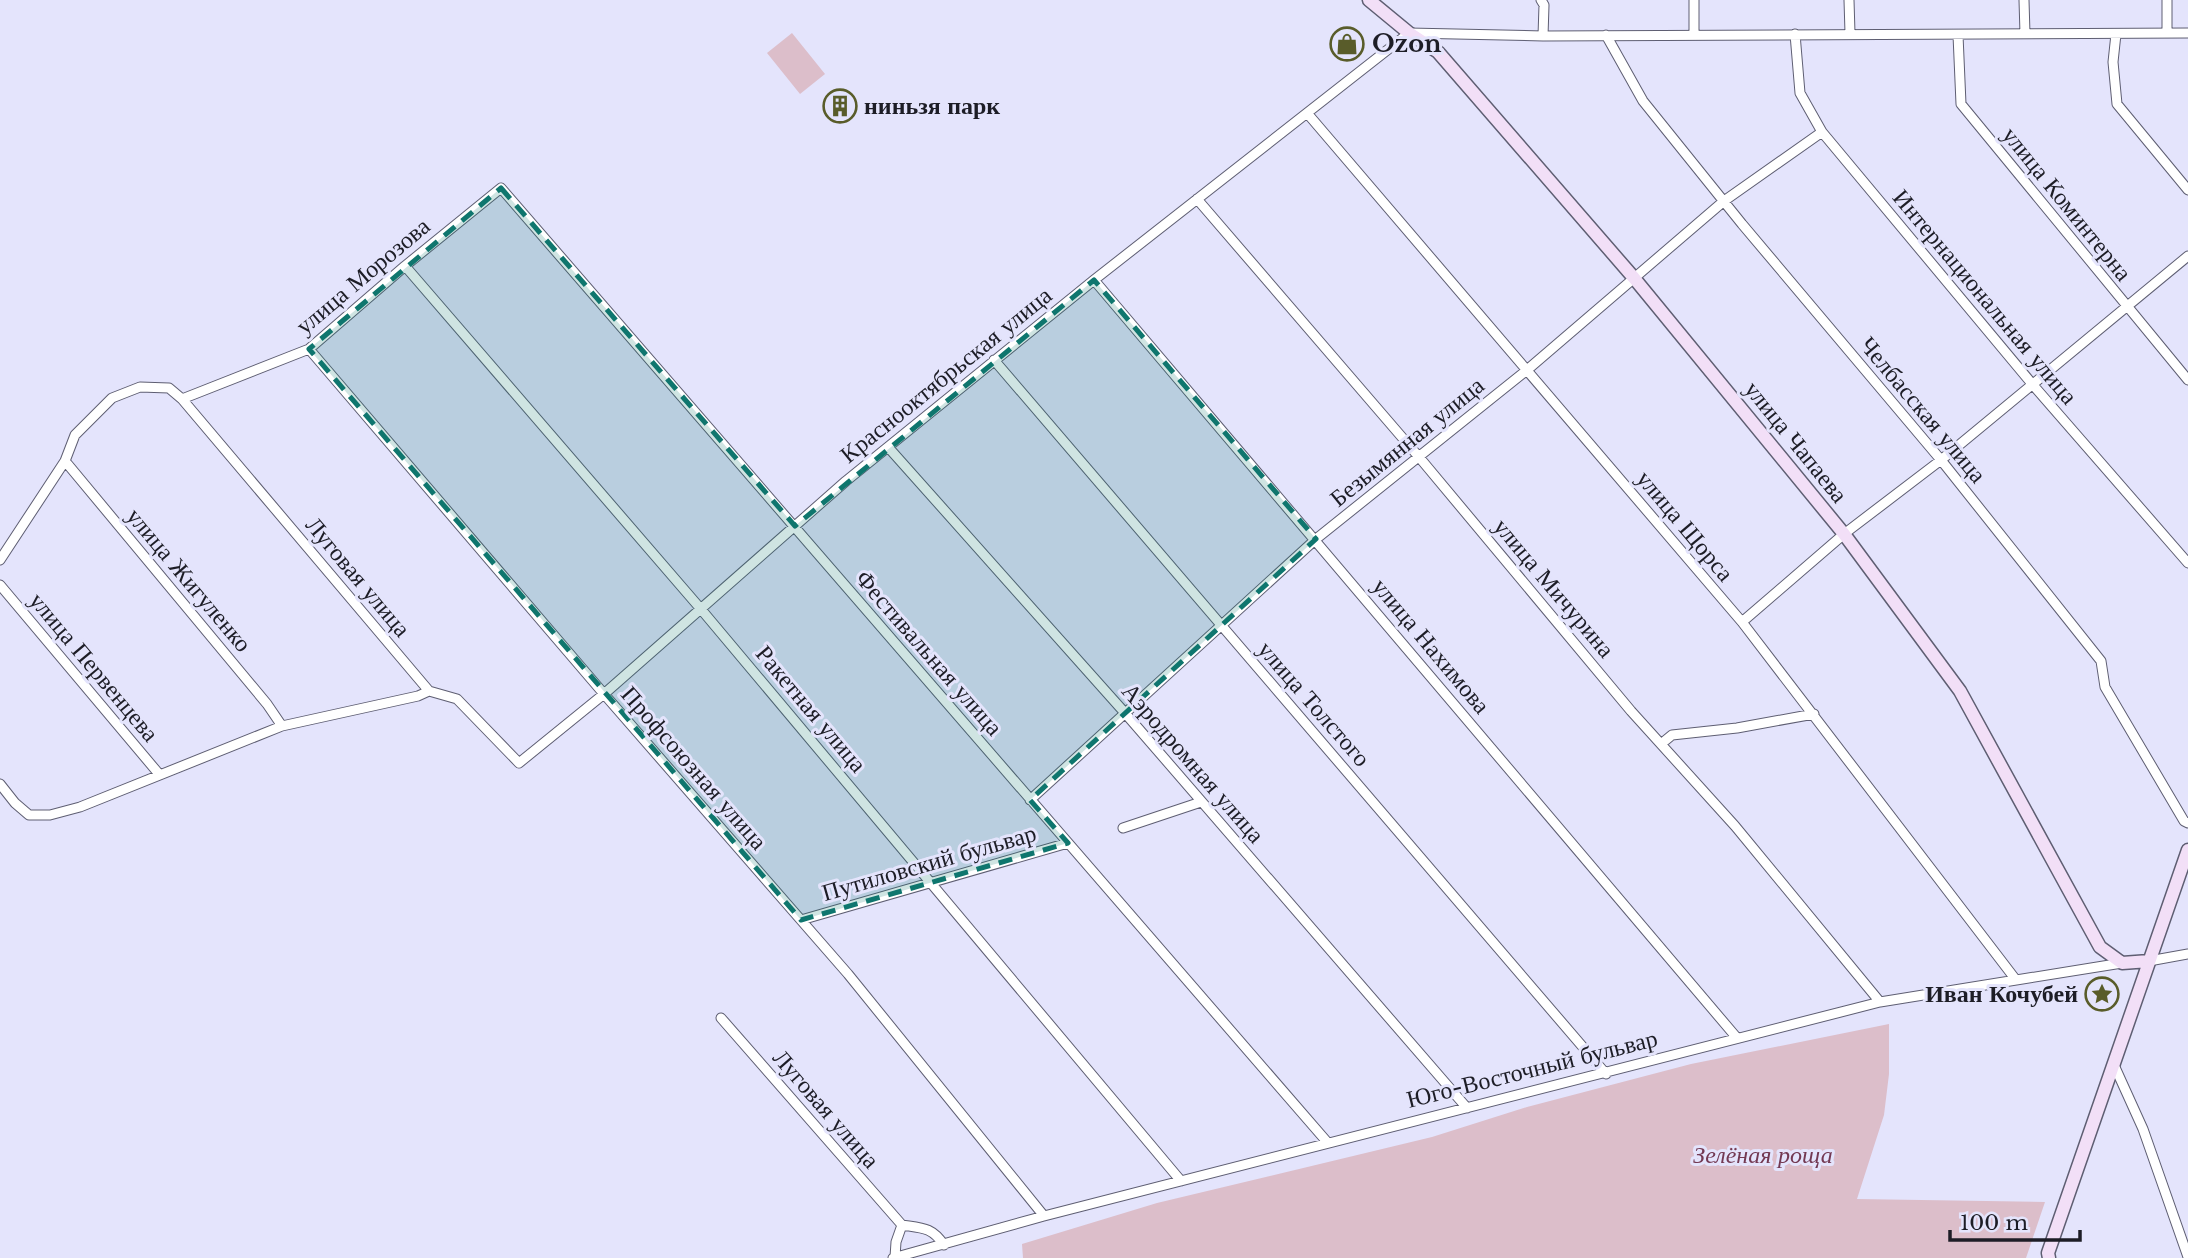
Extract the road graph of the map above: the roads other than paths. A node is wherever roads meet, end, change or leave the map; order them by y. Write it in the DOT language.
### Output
graph roads {
  1 [pos="1370,0"];
  2 [pos="1541,0"];
  3 [pos="1693,0"];
  4 [pos="1849,0"];
  5 [pos="2024,0"];
  6 [pos="2167,0"];
  7 [pos="1409,33"];
  8 [pos="1850,33"];
  9 [pos="2166,33"];
  10 [pos="2188,33"];
  11 [pos="1694,34"];
  12 [pos="1795,34"];
  13 [pos="2025,34"];
  14 [pos="2116,34"];
  15 [pos="1606,35"];
  16 [pos="1958,35"];
  17 [pos="1543,36"];
  18 [pos="1307,113"];
  19 [pos="1822,132"];
  20 [pos="501,188"];
  21 [pos="2188,190"];
  22 [pos="1197,199"];
  23 [pos="1724,201"];
  24 [pos="2188,256"];
  25 [pos="405,266"];
  26 [pos="1634,278"];
  27 [pos="1094,280"];
  28 [pos="2127,308"];
  29 [pos="309,349"];
  30 [pos="994,360"];
  31 [pos="1527,370"];
  32 [pos="2188,380"];
  33 [pos="2033,386"];
  34 [pos="182,399"];
  35 [pos="888,447"];
  36 [pos="1419,457"];
  37 [pos="1941,460"];
  38 [pos="65,461"];
  39 [pos="795,526"];
  40 [pos="1844,534"];
  41 [pos="1316,539"];
  42 [pos="0,560"];
  43 [pos="2188,563"];
  44 [pos="0,584"];
  45 [pos="700,608"];
  46 [pos="1742,622"];
  47 [pos="1220,626"];
  48 [pos="429,691"];
  49 [pos="604,694"];
  50 [pos="1125,713"];
  51 [pos="1814,714"];
  52 [pos="282,726"];
  53 [pos="1661,744"];
  54 [pos="519,763"];
  55 [pos="159,774"];
  56 [pos="0,784"];
  57 [pos="1030,800"];
  58 [pos="1201,802"];
  59 [pos="2188,823"];
  60 [pos="1123,828"];
  61 [pos="1068,843"];
  62 [pos="2188,850"];
  63 [pos="933,883"];
  64 [pos="801,920"];
  65 [pos="2188,954"];
  66 [pos="2149,961"];
  67 [pos="2122,963"];
  68 [pos="2016,979"];
  69 [pos="1880,1002"];
  70 [pos="721,1018"];
  71 [pos="1737,1038"];
  72 [pos="2113,1065"];
  73 [pos="1606,1074"];
  74 [pos="1467,1108"];
  75 [pos="1328,1143"];
  76 [pos="1181,1181"];
  77 [pos="1044,1216"];
  78 [pos="902,1225"];
  79 [pos="944,1245"];
  80 [pos="2048,1256"];
  81 [pos="2188,1257"];
  82 [pos="894,1258"];
  1 -- 7 [label="main road, улица Чапаева"];
  2 -- 17 [label="street"];
  3 -- 11 [label="street"];
  4 -- 8 [label="street"];
  5 -- 13 [label="street"];
  6 -- 9 [label="street"];
  7 -- 17 [label="street"];
  7 -- 18 [label="street, Краснооктябрьская улица"];
  7 -- 26 [label="main road, улица Чапаева"];
  8 -- 12 [label="street"];
  8 -- 16 [label="street"];
  9 -- 10 [label="street"];
  9 -- 14 [label="street"];
  11 -- 12 [label="street"];
  11 -- 15 [label="street"];
  12 -- 19 [label="street, Интернациональная улица"];
  13 -- 14 [label="street"];
  13 -- 16 [label="street"];
  14 -- 21 [label="street"];
  15 -- 17 [label="street"];
  15 -- 23 [label="street, Челбасская улица"];
  16 -- 28 [label="street, улица Коминтерна"];
  18 -- 22 [label="street, Краснооктябрьская улица"];
  18 -- 31 [label="street, улица Щорса"];
  19 -- 23 [label="street, Безымянная улица"];
  19 -- 33 [label="street, Интернациональная улица"];
  20 -- 25 [label="street, улица Морозова"];
  20 -- 39 [label="street, Фестивальная улица"];
  22 -- 27 [label="street, Краснооктябрьская улица"];
  22 -- 36 [label="street, улица Мичурина"];
  23 -- 26 [label="street, Безымянная улица"];
  23 -- 37 [label="street, Челбасская улица"];
  24 -- 28 [label="street"];
  25 -- 29 [label="street, улица Морозова"];
  25 -- 45 [label="street, Ракетная улица"];
  26 -- 31 [label="street, Безымянная улица"];
  26 -- 40 [label="main road, улица Чапаева"];
  27 -- 30 [label="street, Краснооктябрьская улица"];
  27 -- 41 [label="street, улица Нахимова"];
  28 -- 32 [label="street, улица Коминтерна"];
  28 -- 33 [label="street"];
  29 -- 34 [label="street, улица Морозова"];
  29 -- 49 [label="street, Профсоюзная улица"];
  30 -- 35 [label="street, Краснооктябрьская улица"];
  30 -- 47 [label="street, улица Толстого"];
  31 -- 36 [label="street, Безымянная улица"];
  31 -- 46 [label="street, улица Щорса"];
  33 -- 37 [label="street"];
  33 -- 43 [label="street, Интернациональная улица"];
  34 -- 38 [label="street"];
  34 -- 48 [label="street, Луговая улица"];
  35 -- 39 [label="street, Краснооктябрьская улица"];
  35 -- 50 [label="street, Аэродромная улица"];
  36 -- 41 [label="street, Безымянная улица"];
  36 -- 53 [label="street, улица Мичурина"];
  37 -- 40 [label="street"];
  37 -- 59 [label="street, Челбасская улица"];
  38 -- 42 [label="street"];
  38 -- 52 [label="street, улица Жигуленко"];
  39 -- 45 [label="street, Краснооктябрьская улица"];
  39 -- 57 [label="street, Фестивальная улица"];
  40 -- 46 [label="street"];
  40 -- 67 [label="main road, улица Чапаева"];
  41 -- 47 [label="street, Безымянная улица"];
  41 -- 71 [label="street, улица Нахимова"];
  44 -- 55 [label="street, улица Первенцева"];
  45 -- 49 [label="street, Краснооктябрьская улица"];
  45 -- 63 [label="street, Ракетная улица"];
  46 -- 51 [label="street, улица Щорса"];
  47 -- 50 [label="street, Безымянная улица"];
  47 -- 73 [label="street, улица Толстого"];
  48 -- 52 [label="street"];
  48 -- 54 [label="street, Луговая улица"];
  49 -- 54 [label="street, Краснооктябрьская улица"];
  49 -- 64 [label="street, Профсоюзная улица"];
  50 -- 57 [label="street, Безымянная улица"];
  50 -- 58 [label="street, Аэродромная улица"];
  51 -- 53 [label="street"];
  51 -- 68 [label="street, улица Щорса"];
  52 -- 55 [label="street"];
  53 -- 69 [label="street, улица Мичурина"];
  55 -- 56 [label="street"];
  57 -- 61 [label="street, Фестивальная улица"];
  58 -- 60 [label="street"];
  58 -- 74 [label="street, Аэродромная улица"];
  61 -- 63 [label="street, Путиловский бульвар"];
  61 -- 75 [label="street, Фестивальная улица"];
  62 -- 66 [label="main road"];
  63 -- 64 [label="street, Путиловский бульвар"];
  63 -- 76 [label="street, Ракетная улица"];
  64 -- 77 [label="street, Профсоюзная улица"];
  65 -- 66 [label="street, Юго-Восточный бульвар"];
  66 -- 67 [label="main road, Юго-Восточный бульвар"];
  66 -- 72 [label="main road"];
  67 -- 68 [label="street, Юго-Восточный бульвар"];
  68 -- 69 [label="street, Юго-Восточный бульвар"];
  69 -- 71 [label="street, Юго-Восточный бульвар"];
  70 -- 78 [label="street, Луговая улица"];
  71 -- 73 [label="street, Юго-Восточный бульвар"];
  72 -- 80 [label="main road"];
  72 -- 81 [label="street"];
  73 -- 74 [label="street, Юго-Восточный бульвар"];
  74 -- 75 [label="street, Юго-Восточный бульвар"];
  75 -- 76 [label="street, Юго-Восточный бульвар"];
  76 -- 77 [label="street, Юго-Восточный бульвар"];
  77 -- 79 [label="street, Юго-Восточный бульвар"];
  78 -- 79 [label="street"];
  78 -- 82 [label="street"];
  79 -- 82 [label="street, Юго-Восточный бульвар"];
}
